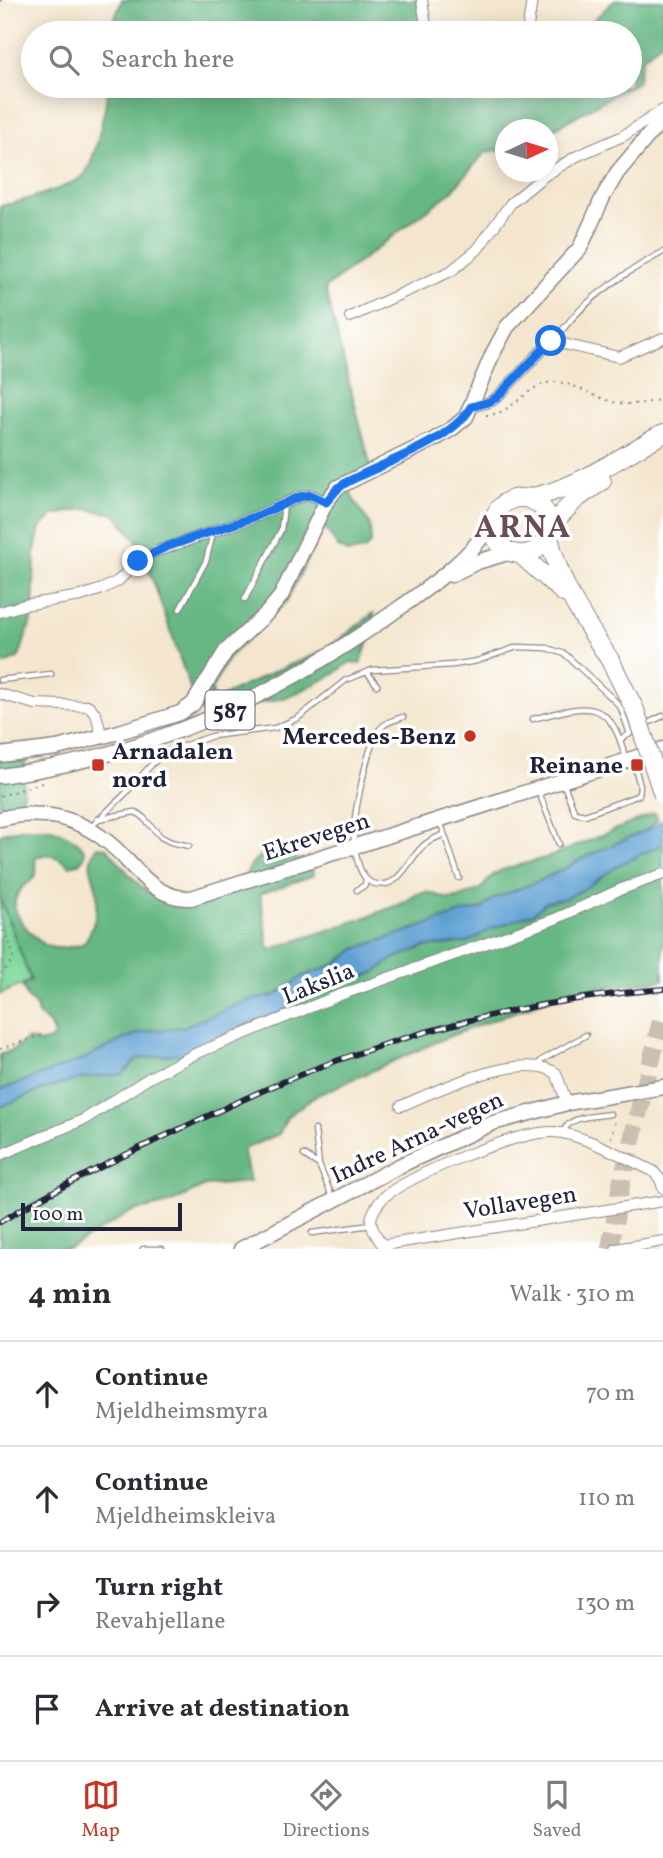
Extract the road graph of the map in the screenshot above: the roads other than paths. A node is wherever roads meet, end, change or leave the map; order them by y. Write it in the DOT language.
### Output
graph roads {
  1 [pos="422,0"];
  2 [pos="532,0"];
  3 [pos="425,21"];
  4 [pos="529,21"];
  5 [pos="663,110"];
  6 [pos="663,118"];
  7 [pos="663,252"];
  8 [pos="350,317"];
  9 [pos="663,338"];
  10 [pos="555,341"];
  11 [pos="471,407"];
  12 [pos="663,434"];
  13 [pos="663,446"];
  14 [pos="527,498"];
  15 [pos="326,502"];
  16 [pos="284,504"];
  17 [pos="493,522"];
  18 [pos="549,530"];
  19 [pos="213,532"];
  20 [pos="515,553"];
  21 [pos="435,583"];
  22 [pos="245,599"];
  23 [pos="570,599"];
  24 [pos="180,609"];
  25 [pos="0,612"];
  26 [pos="366,671"];
  27 [pos="51,674"];
  28 [pos="0,680"];
  29 [pos="377,685"];
  30 [pos="0,694"];
  31 [pos="663,716"];
  32 [pos="403,717"];
  33 [pos="533,719"];
  34 [pos="630,734"];
  35 [pos="102,737"];
  36 [pos="621,739"];
  37 [pos="663,749"];
  38 [pos="0,755"];
  39 [pos="629,760"];
  40 [pos="0,776"];
  41 [pos="563,781"];
  42 [pos="538,789"];
  43 [pos="663,795"];
  44 [pos="0,820"];
  45 [pos="93,824"];
  46 [pos="442,827"];
  47 [pos="559,844"];
  48 [pos="189,845"];
  49 [pos="356,846"];
  50 [pos="663,874"];
  51 [pos="459,878"];
  52 [pos="366,879"];
  53 [pos="357,890"];
  54 [pos="586,1035"];
  55 [pos="537,1066"];
  56 [pos="663,1087"];
  57 [pos="567,1103"];
  58 [pos="401,1106"];
  59 [pos="610,1114"];
  60 [pos="315,1130"];
  61 [pos="563,1133"];
  62 [pos="0,1155"];
  63 [pos="304,1155"];
  64 [pos="319,1165"];
  65 [pos="663,1188"];
  66 [pos="333,1200"];
  67 [pos="663,1201"];
  68 [pos="372,1225"];
  69 [pos="312,1233"];
  70 [pos="663,1241"];
  71 [pos="384,1247"];
  72 [pos="247,1248"];
  73 [pos="143,1249"];
  74 [pos="162,1249"];
  75 [pos="616,1249"];
  1 -- 3 [label="street"];
  2 -- 4 [label="street"];
  5 -- 8 [label="street"];
  6 -- 11 [label="main road"];
  7 -- 10 [label="lane"];
  9 -- 10 [label="street"];
  10 -- 11 [label="street"];
  11 -- 15 [label="main road"];
  12 -- 14 [label="highway"];
  13 -- 18 [label="highway"];
  14 -- 17 [label="highway"];
  14 -- 18 [label="highway"];
  15 -- 16 [label="street"];
  15 -- 35 [label="main road"];
  16 -- 19 [label="street"];
  16 -- 22 [label="lane"];
  17 -- 20 [label="highway"];
  17 -- 21 [label="main road, 587"];
  18 -- 20 [label="highway"];
  18 -- 23 [label="highway"];
  19 -- 24 [label="lane"];
  19 -- 25 [label="street"];
  20 -- 21 [label="main road, 587"];
  20 -- 23 [label="highway"];
  21 -- 40 [label="main road, 587"];
  23 -- 43 [label="highway, bridge"];
  26 -- 29 [label="lane"];
  26 -- 34 [label="lane"];
  26 -- 45 [label="lane"];
  27 -- 28 [label="lane"];
  30 -- 35 [label="street"];
  31 -- 34 [label="lane"];
  32 -- 49 [label="lane"];
  33 -- 36 [label="lane"];
  34 -- 36 [label="lane"];
  35 -- 38 [label="main road"];
  36 -- 39 [label="lane"];
  37 -- 39 [label="main road, Ekrevegen"];
  39 -- 41 [label="main road, Ekrevegen"];
  39 -- 41 [label="lane"];
  41 -- 42 [label="main road, Ekrevegen"];
  42 -- 46 [label="main road, Ekrevegen"];
  42 -- 47 [label="lane"];
  44 -- 45 [label="main road, Ekrevegen"];
  45 -- 48 [label="lane"];
  45 -- 49 [label="main road, Ekrevegen"];
  46 -- 49 [label="main road, Ekrevegen"];
  46 -- 51 [label="lane"];
  46 -- 52 [label="lane"];
  49 -- 52 [label="lane"];
  50 -- 62 [label="street, Lakslia"];
  52 -- 53 [label="lane"];
  54 -- 55 [label="lane"];
  55 -- 57 [label="street"];
  55 -- 58 [label="street"];
  56 -- 57 [label="main road, Indre Arna-vegen"];
  57 -- 66 [label="main road, Indre Arna-vegen"];
  59 -- 61 [label="lane"];
  60 -- 64 [label="lane"];
  61 -- 65 [label="street, Vollavegen"];
  61 -- 68 [label="street, Vollavegen"];
  63 -- 64 [label="lane"];
  64 -- 66 [label="lane"];
  66 -- 72 [label="main road, Indre Arna-vegen"];
  67 -- 71 [label="street, Vollavegen"];
  68 -- 69 [label="lane"];
  68 -- 71 [label="street, Vollavegen"];
  70 -- 75 [label="street"];
  73 -- 74 [label="lane"];
}
